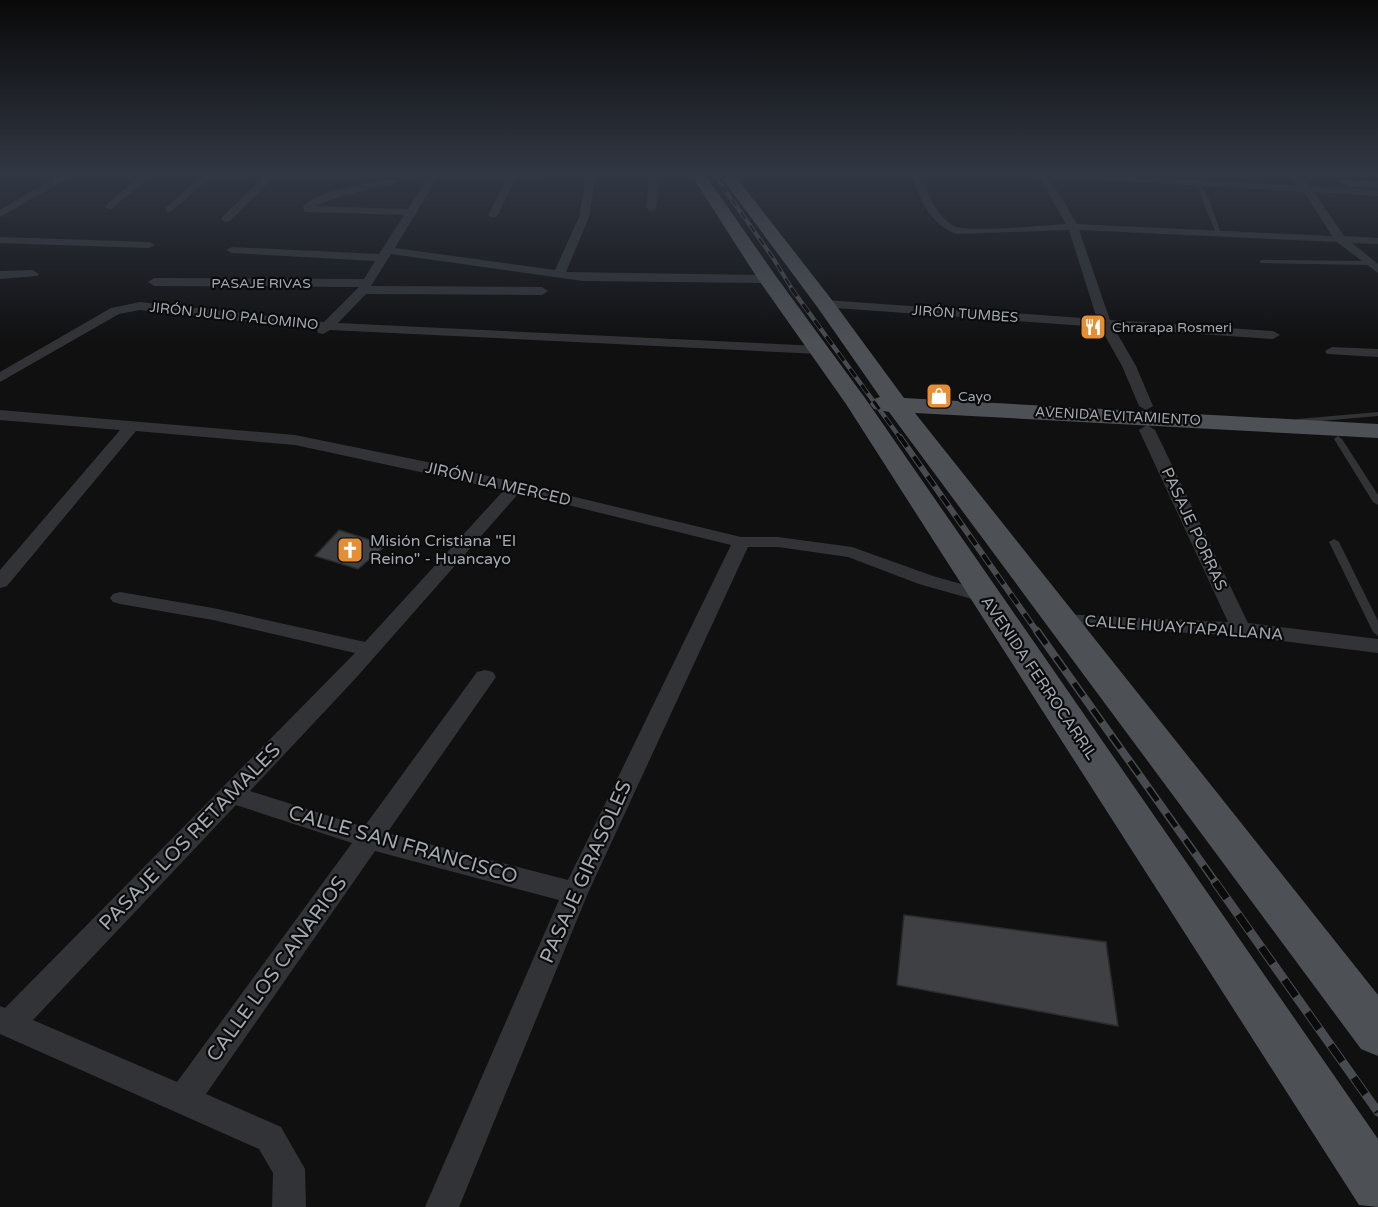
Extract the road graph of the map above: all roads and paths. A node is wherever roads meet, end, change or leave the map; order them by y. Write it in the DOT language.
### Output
graph roads {
  1 [pos="401,229"];
  2 [pos="579,229"];
  3 [pos="735,229"];
  4 [pos="768,229"];
  5 [pos="954,229"];
  6 [pos="1022,229"];
  7 [pos="1074,229"];
  8 [pos="1122,229"];
  9 [pos="1217,229"];
  10 [pos="1334,229"];
  11 [pos="1219,234"];
  12 [pos="1340,239"];
  13 [pos="0,240"];
  14 [pos="1378,241"];
  15 [pos="149,245"];
  16 [pos="232,250"];
  17 [pos="386,254"];
  18 [pos="1262,262"];
  19 [pos="1374,267"];
  20 [pos="33,274"];
  21 [pos="559,274"];
  22 [pos="0,275"];
  23 [pos="768,279"];
  24 [pos="154,282"];
  25 [pos="365,286"];
  26 [pos="542,291"];
  27 [pos="825,304"];
  28 [pos="1105,324"];
  29 [pos="329,326"];
  30 [pos="1273,335"];
  31 [pos="314,338"];
  32 [pos="819,350"];
  33 [pos="1332,351"];
  34 [pos="1378,353"];
  35 [pos="0,378"];
  36 [pos="881,411"];
  37 [pos="1378,414"];
  38 [pos="0,415"];
  39 [pos="1147,418"];
  40 [pos="1271,424"];
  41 [pos="131,427"];
  42 [pos="1378,431"];
  43 [pos="1338,439"];
  44 [pos="1378,441"];
  45 [pos="515,488"];
  46 [pos="1378,502"];
  47 [pos="741,542"];
  48 [pos="1334,542"];
  49 [pos="0,582"];
  50 [pos="986,597"];
  51 [pos="120,598"];
  52 [pos="1061,620"];
  53 [pos="1240,629"];
  54 [pos="1378,632"];
  55 [pos="1378,646"];
  56 [pos="370,650"];
  57 [pos="485,677"];
  58 [pos="231,794"];
  59 [pos="370,839"];
  60 [pos="575,893"];
  61 [pos="5,1022"];
  62 [pos="1378,1033"];
  63 [pos="183,1100"];
  64 [pos="1378,1186"];
  65 [pos="289,1207"];
  66 [pos="442,1207"];
  1 -- 17 [label="street"];
  2 -- 21 [label="street"];
  3 -- 23 [label="main road, AVENIDA FERROCARRIL"];
  4 -- 27 [label="main road, AVENIDA FERROCARRIL"];
  5 -- 6 [label="street"];
  7 -- 28 [label="street, PASAJE PORRAS"];
  8 -- 11 [label="street"];
  9 -- 11 [label="lane"];
  10 -- 12 [label="street"];
  11 -- 12 [label="street"];
  12 -- 14 [label="street"];
  12 -- 19 [label="street"];
  13 -- 15 [label="street"];
  16 -- 17 [label="street"];
  17 -- 21 [label="street"];
  17 -- 25 [label="street"];
  18 -- 19 [label="lane"];
  20 -- 22 [label="street"];
  21 -- 23 [label="street"];
  23 -- 32 [label="main road, AVENIDA FERROCARRIL"];
  24 -- 25 [label="street, PASAJE RIVAS"];
  25 -- 26 [label="street, PASAJE RIVAS"];
  25 -- 29 [label="street"];
  27 -- 28 [label="street, JIRÓN TUMBES"];
  27 -- 36 [label="main road, AVENIDA FERROCARRIL"];
  28 -- 30 [label="street, JIRÓN TUMBES"];
  28 -- 39 [label="street, PASAJE PORRAS"];
  29 -- 31 [label="street"];
  29 -- 32 [label="street, JIRÓN JULIO PALOMINO"];
  29 -- 35 [label="street, JIRÓN JULIO PALOMINO"];
  32 -- 36 [label="main road, AVENIDA FERROCARRIL"];
  33 -- 34 [label="street"];
  36 -- 39 [label="main road, AVENIDA EVITAMIENTO"];
  36 -- 40 [label="main road, AVENIDA EVITAMIENTO"];
  36 -- 50 [label="main road, AVENIDA FERROCARRIL"];
  36 -- 52 [label="main road, AVENIDA FERROCARRIL"];
  37 -- 40 [label="lane"];
  38 -- 41 [label="street, JIRÓN LA MERCED"];
  39 -- 43 [label="main road, AVENIDA EVITAMIENTO"];
  39 -- 53 [label="street, PASAJE PORRAS"];
  40 -- 42 [label="main road, AVENIDA EVITAMIENTO"];
  41 -- 45 [label="street, JIRÓN LA MERCED"];
  41 -- 49 [label="street"];
  43 -- 44 [label="main road, AVENIDA EVITAMIENTO"];
  43 -- 46 [label="lane"];
  45 -- 47 [label="street, JIRÓN LA MERCED"];
  45 -- 56 [label="street, PASAJE LOS RETAMALES"];
  47 -- 50 [label="street, JIRÓN LA MERCED"];
  47 -- 60 [label="street, PASAJE GIRASOLES"];
  48 -- 54 [label="lane"];
  50 -- 64 [label="main road, AVENIDA FERROCARRIL"];
  51 -- 56 [label="street"];
  52 -- 53 [label="street, CALLE HUAYTAPALLANA"];
  52 -- 62 [label="main road, AVENIDA FERROCARRIL"];
  53 -- 55 [label="street, CALLE HUAYTAPALLANA"];
  56 -- 58 [label="street, PASAJE LOS RETAMALES"];
  57 -- 59 [label="street, CALLE LOS CANARIOS"];
  58 -- 59 [label="street, CALLE SAN FRANCISCO"];
  58 -- 61 [label="street, PASAJE LOS RETAMALES"];
  59 -- 60 [label="street, CALLE SAN FRANCISCO"];
  59 -- 63 [label="street, CALLE LOS CANARIOS"];
  60 -- 66 [label="street, PASAJE GIRASOLES"];
  61 -- 63 [label="street"];
  63 -- 65 [label="street"];
}
